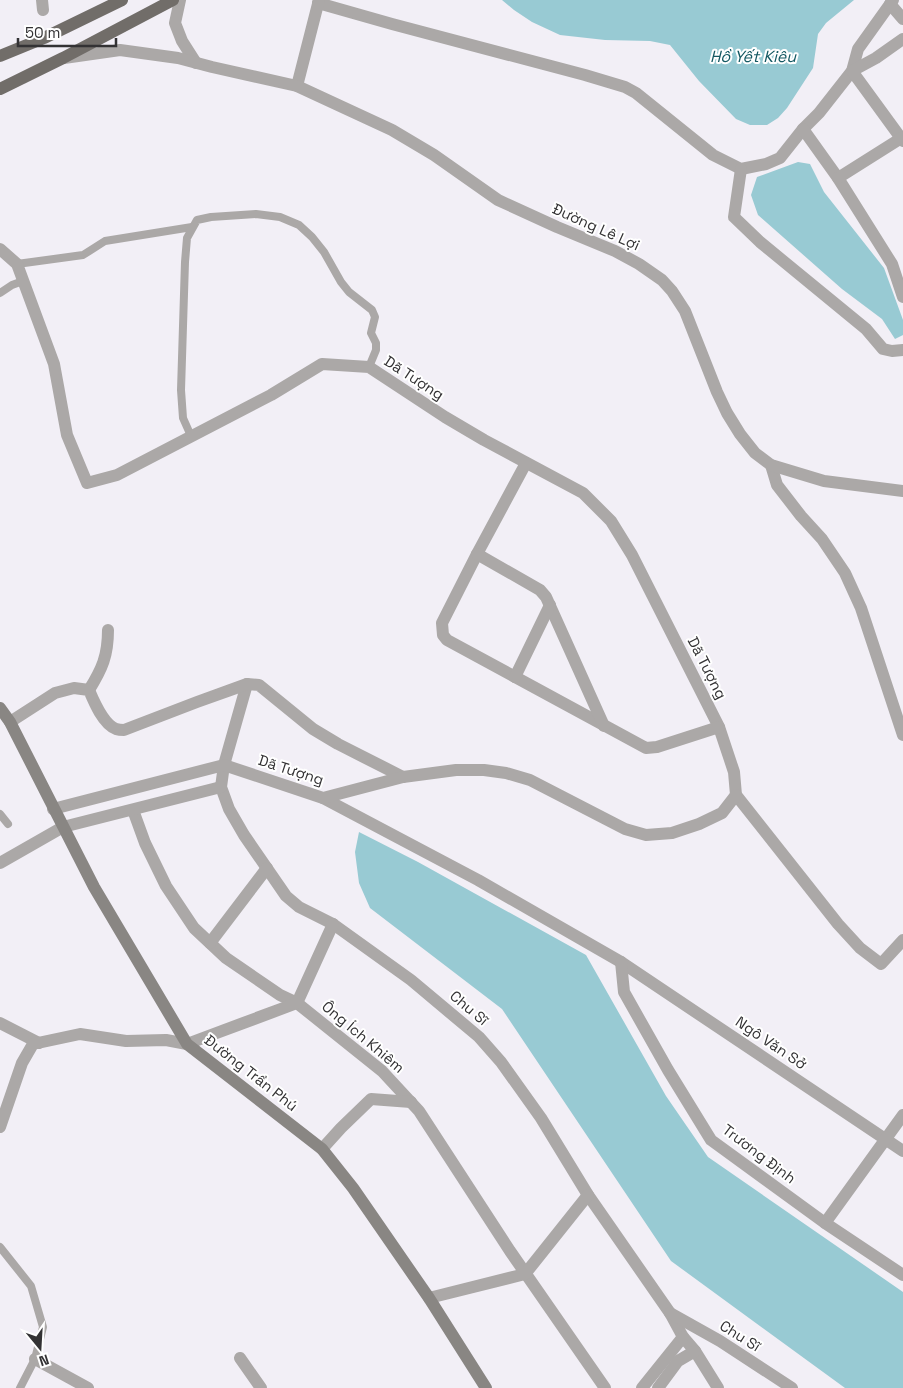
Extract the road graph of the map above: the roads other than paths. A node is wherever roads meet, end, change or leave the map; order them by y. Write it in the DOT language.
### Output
graph roads {
  1 [pos="122,0"];
  2 [pos="174,0"];
  3 [pos="180,0"];
  4 [pos="319,2"];
  5 [pos="891,2"];
  6 [pos="903,19"];
  7 [pos="903,39"];
  8 [pos="0,56"];
  9 [pos="63,58"];
  10 [pos="196,63"];
  11 [pos="852,71"];
  12 [pos="297,86"];
  13 [pos="0,90"];
  14 [pos="803,129"];
  15 [pos="902,138"];
  16 [pos="741,169"];
  17 [pos="838,178"];
  18 [pos="192,227"];
  19 [pos="0,249"];
  20 [pos="898,262"];
  21 [pos="17,264"];
  22 [pos="23,280"];
  23 [pos="0,293"];
  24 [pos="903,297"];
  25 [pos="903,350"];
  26 [pos="369,367"];
  27 [pos="191,436"];
  28 [pos="526,463"];
  29 [pos="771,465"];
  30 [pos="903,491"];
  31 [pos="477,554"];
  32 [pos="550,605"];
  33 [pos="108,630"];
  34 [pos="515,677"];
  35 [pos="247,684"];
  36 [pos="89,690"];
  37 [pos="0,708"];
  38 [pos="10,722"];
  39 [pos="604,726"];
  40 [pos="719,727"];
  41 [pos="903,735"];
  42 [pos="224,765"];
  43 [pos="403,777"];
  44 [pos="222,787"];
  45 [pos="736,795"];
  46 [pos="324,798"];
  47 [pos="53,809"];
  48 [pos="132,810"];
  49 [pos="0,814"];
  50 [pos="8,824"];
  51 [pos="63,828"];
  52 [pos="0,863"];
  53 [pos="267,868"];
  54 [pos="333,924"];
  55 [pos="903,940"];
  56 [pos="210,943"];
  57 [pos="621,962"];
  58 [pos="298,1003"];
  59 [pos="0,1023"];
  60 [pos="39,1043"];
  61 [pos="187,1044"];
  62 [pos="411,1102"];
  63 [pos="3,1108"];
  64 [pos="903,1114"];
  65 [pos="0,1127"];
  66 [pos="885,1139"];
  67 [pos="322,1149"];
  68 [pos="903,1150"];
  69 [pos="588,1195"];
  70 [pos="825,1223"];
  71 [pos="0,1247"];
  72 [pos="525,1274"];
  73 [pos="903,1275"];
  74 [pos="429,1298"];
  75 [pos="670,1313"];
  76 [pos="683,1336"];
  77 [pos="695,1351"];
  78 [pos="240,1358"];
  79 [pos="35,1359"];
  80 [pos="20,1388"];
  81 [pos="88,1388"];
  82 [pos="261,1388"];
  83 [pos="486,1388"];
  84 [pos="604,1388"];
  85 [pos="642,1388"];
  86 [pos="658,1388"];
  87 [pos="718,1388"];
  88 [pos="792,1388"];
  1 -- 8 [label="main road"];
  2 -- 9 [label="main road"];
  3 -- 10 [label="street"];
  4 -- 12 [label="street"];
  4 -- 16 [label="street"];
  5 -- 6 [label="street"];
  5 -- 11 [label="street"];
  7 -- 11 [label="street"];
  9 -- 10 [label="street, Đường Lê Lợi"];
  9 -- 13 [label="main road"];
  10 -- 12 [label="street, Đường Lê Lợi"];
  11 -- 14 [label="street"];
  11 -- 15 [label="street"];
  12 -- 29 [label="street, Đường Lê Lợi"];
  14 -- 16 [label="street"];
  14 -- 17 [label="street"];
  15 -- 17 [label="street"];
  16 -- 25 [label="street"];
  17 -- 20 [label="street"];
  18 -- 21 [label="lane"];
  18 -- 26 [label="lane"];
  18 -- 27 [label="lane"];
  19 -- 21 [label="street, Dã Tượng"];
  20 -- 24 [label="street"];
  21 -- 22 [label="street, Dã Tượng"];
  22 -- 23 [label="lane"];
  22 -- 27 [label="street, Dã Tượng"];
  26 -- 27 [label="street, Dã Tượng"];
  26 -- 28 [label="street, Dã Tượng"];
  28 -- 31 [label="street"];
  28 -- 40 [label="street, Dã Tượng"];
  29 -- 30 [label="street, Đường Lê Lợi"];
  29 -- 41 [label="street"];
  31 -- 32 [label="street"];
  31 -- 34 [label="street"];
  32 -- 34 [label="street"];
  32 -- 39 [label="street"];
  33 -- 36 [label="street"];
  34 -- 39 [label="street"];
  35 -- 36 [label="street"];
  35 -- 42 [label="street, Chu Sĩ"];
  35 -- 43 [label="street"];
  36 -- 38 [label="street"];
  37 -- 38 [label="main road, Đường Trần Phú"];
  38 -- 47 [label="main road, Đường Trần Phú"];
  39 -- 40 [label="street"];
  40 -- 45 [label="street, Dã Tượng"];
  42 -- 44 [label="street, Chu Sĩ"];
  42 -- 46 [label="street, Dã Tượng"];
  42 -- 47 [label="street"];
  43 -- 45 [label="street, Dã Tượng"];
  43 -- 46 [label="street, Dã Tượng"];
  44 -- 48 [label="street"];
  44 -- 53 [label="street, Chu Sĩ"];
  45 -- 55 [label="street"];
  46 -- 57 [label="street, Ngô Văn Sở"];
  47 -- 51 [label="main road, Đường Trần Phú"];
  48 -- 51 [label="street"];
  48 -- 56 [label="street, Ông Ích Khiêm"];
  49 -- 50 [label="lane"];
  51 -- 52 [label="street"];
  51 -- 61 [label="main road, Đường Trần Phú"];
  53 -- 54 [label="street, Chu Sĩ"];
  53 -- 56 [label="street"];
  54 -- 58 [label="street"];
  54 -- 69 [label="street, Chu Sĩ"];
  56 -- 58 [label="street, Ông Ích Khiêm"];
  57 -- 66 [label="street, Ngô Văn Sở"];
  57 -- 70 [label="street, Trương Định"];
  58 -- 61 [label="street"];
  58 -- 62 [label="street, Ông Ích Khiêm"];
  59 -- 60 [label="street"];
  60 -- 61 [label="street"];
  60 -- 63 [label="street"];
  61 -- 67 [label="main road, Đường Trần Phú"];
  62 -- 67 [label="street"];
  62 -- 72 [label="street, Ông Ích Khiêm"];
  63 -- 65 [label="street"];
  64 -- 66 [label="street"];
  66 -- 68 [label="street, Ngô Văn Sở"];
  66 -- 70 [label="street"];
  67 -- 74 [label="main road, Đường Trần Phú"];
  69 -- 72 [label="street"];
  69 -- 75 [label="street, Chu Sĩ"];
  70 -- 73 [label="street, Trương Định"];
  71 -- 79 [label="lane"];
  72 -- 74 [label="street"];
  72 -- 84 [label="street, Ông Ích Khiêm"];
  74 -- 83 [label="main road, Đường Trần Phú"];
  75 -- 76 [label="street, Chu Sĩ"];
  75 -- 88 [label="street, Chu Sĩ"];
  76 -- 77 [label="street, Chu Sĩ"];
  76 -- 85 [label="street"];
  77 -- 86 [label="street"];
  77 -- 87 [label="street, Chu Sĩ"];
  78 -- 82 [label="street"];
  79 -- 80 [label="lane"];
  79 -- 81 [label="street"];
}
